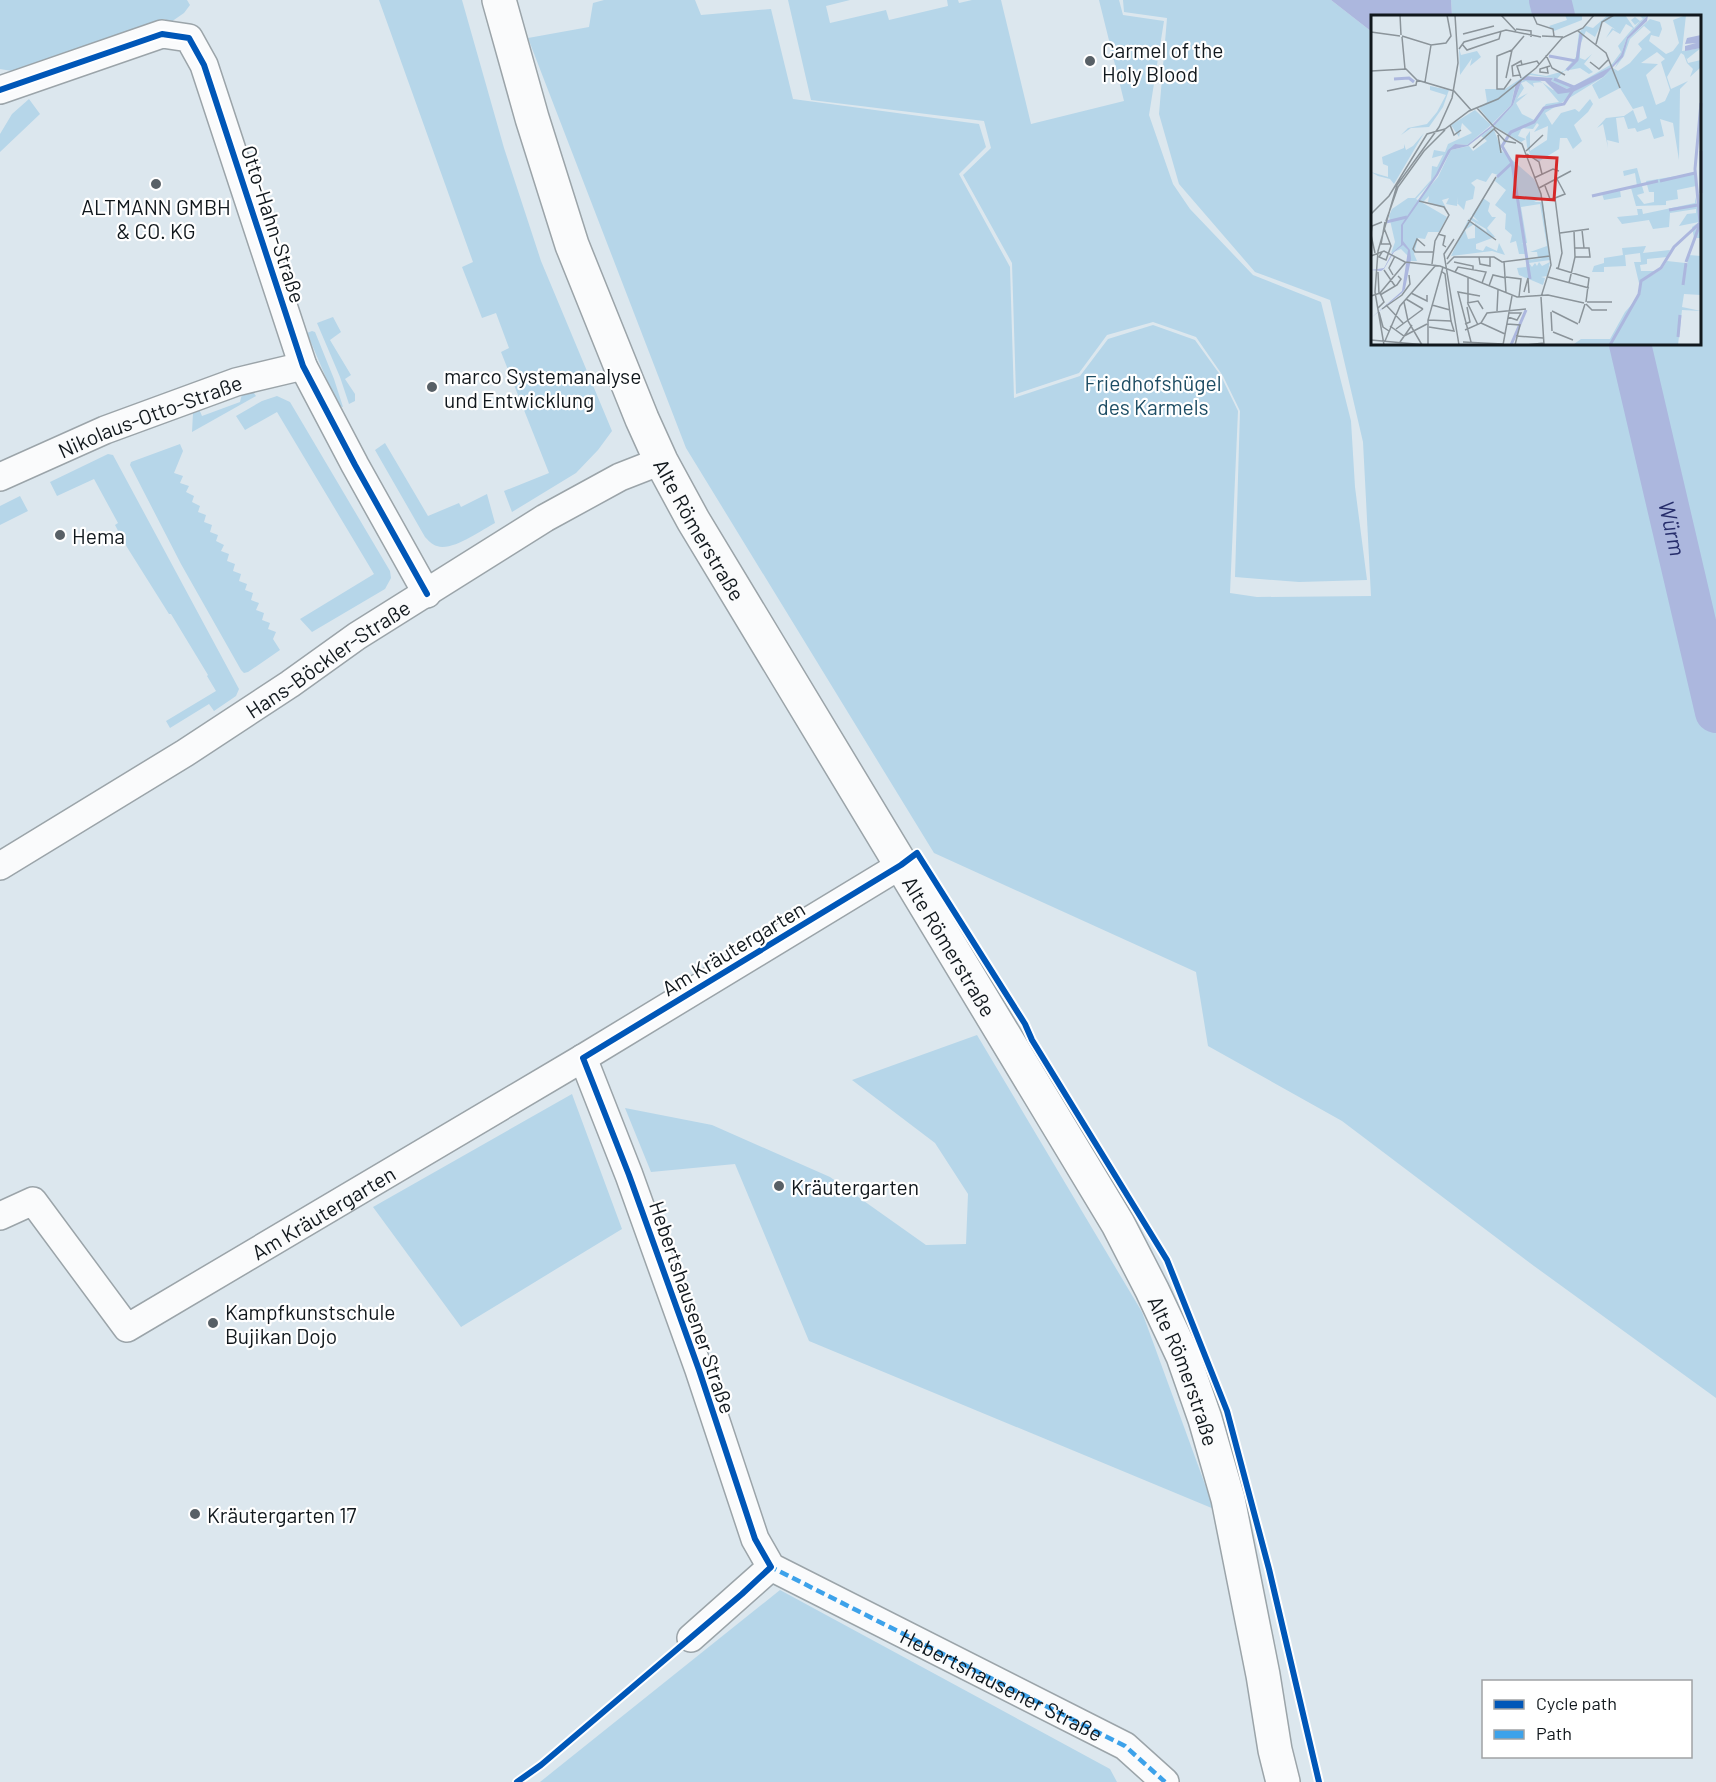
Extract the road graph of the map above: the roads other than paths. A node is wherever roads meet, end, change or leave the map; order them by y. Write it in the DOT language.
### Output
graph roads {
  1 [pos="499,0"];
  2 [pos="0,90"];
  3 [pos="303,366"];
  4 [pos="661,460"];
  5 [pos="0,477"];
  6 [pos="427,594"];
  7 [pos="901,865"];
  8 [pos="0,866"];
  9 [pos="582,1058"];
  10 [pos="0,1216"];
  11 [pos="771,1567"];
  12 [pos="691,1638"];
  13 [pos="1164,1782"];
  14 [pos="1283,1782"];
  1 -- 4 [label="main road, Alte Römerstraße"];
  2 -- 3 [label="street, Otto-Hahn-Straße"];
  3 -- 5 [label="street, Nikolaus-Otto-Straße"];
  3 -- 6 [label="street, Otto-Hahn-Straße"];
  4 -- 6 [label="street, Hans-Böckler-Straße"];
  4 -- 7 [label="main road, Alte Römerstraße"];
  6 -- 8 [label="street, Hans-Böckler-Straße"];
  7 -- 9 [label="street, Am Kräutergarten"];
  7 -- 14 [label="main road, Alte Römerstraße"];
  9 -- 10 [label="street, Am Kräutergarten"];
  9 -- 11 [label="street, Hebertshausener Straße"];
  11 -- 12 [label="street"];
  11 -- 13 [label="street, Hebertshausener Straße"];
}
